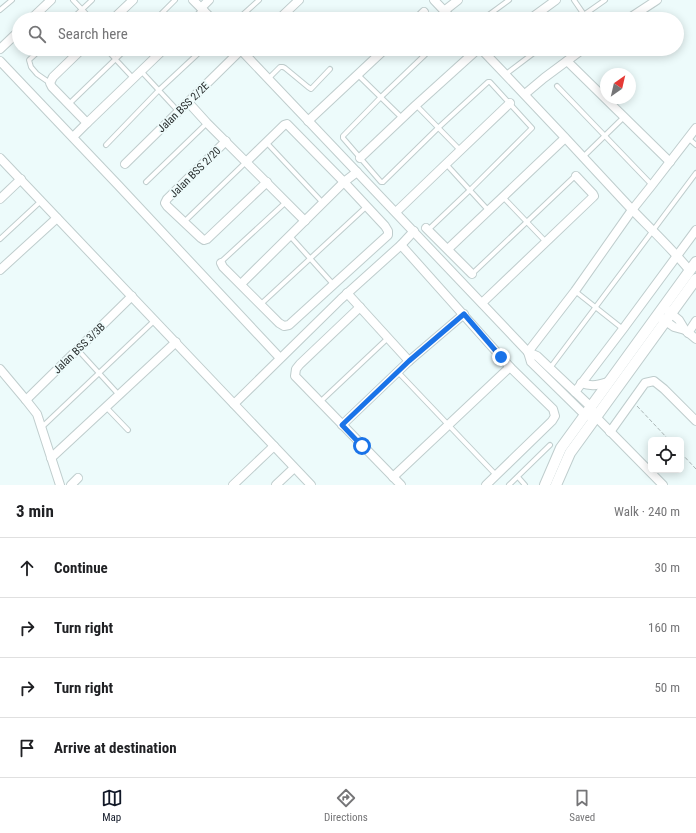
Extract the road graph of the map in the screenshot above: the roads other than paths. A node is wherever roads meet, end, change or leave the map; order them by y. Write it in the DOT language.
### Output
graph roads {
  1 [pos="12,0"];
  2 [pos="51,0"];
  3 [pos="73,0"];
  4 [pos="92,0"];
  5 [pos="133,0"];
  6 [pos="175,0"];
  7 [pos="194,0"];
  8 [pos="209,0"];
  9 [pos="259,0"];
  10 [pos="299,0"];
  11 [pos="434,0"];
  12 [pos="458,0"];
  13 [pos="509,0"];
  14 [pos="556,0"];
  15 [pos="574,0"];
  16 [pos="605,0"];
  17 [pos="657,0"];
  18 [pos="202,9"];
  19 [pos="0,10"];
  20 [pos="82,10"];
  21 [pos="444,10"];
  22 [pos="38,12"];
  23 [pos="120,12"];
  24 [pos="163,12"];
  25 [pos="200,12"];
  26 [pos="205,12"];
  27 [pos="246,12"];
  28 [pos="286,12"];
  29 [pos="493,12"];
  30 [pos="540,12"];
  31 [pos="583,12"];
  32 [pos="587,12"];
  33 [pos="639,12"];
  34 [pos="12,38"];
  35 [pos="0,49"];
  36 [pos="33,56"];
  37 [pos="75,56"];
  38 [pos="112,56"];
  39 [pos="120,56"];
  40 [pos="157,56"];
  41 [pos="195,56"];
  42 [pos="235,56"];
  43 [pos="247,56"];
  44 [pos="378,56"];
  45 [pos="424,56"];
  46 [pos="477,56"];
  47 [pos="490,56"];
  48 [pos="530,56"];
  49 [pos="574,56"];
  50 [pos="116,60"];
  51 [pos="0,61"];
  52 [pos="567,61"];
  53 [pos="330,69"];
  54 [pos="141,71"];
  55 [pos="506,74"];
  56 [pos="358,75"];
  57 [pos="133,78"];
  58 [pos="268,79"];
  59 [pos="50,83"];
  60 [pos="557,86"];
  61 [pos="159,90"];
  62 [pos="525,94"];
  63 [pos="381,97"];
  64 [pos="188,102"];
  65 [pos="510,103"];
  66 [pos="69,104"];
  67 [pos="416,105"];
  68 [pos="178,111"];
  69 [pos="624,116"];
  70 [pos="403,118"];
  71 [pos="308,120"];
  72 [pos="87,123"];
  73 [pos="207,123"];
  74 [pos="438,128"];
  75 [pos="696,128"];
  76 [pos="605,136"];
  77 [pos="73,137"];
  78 [pos="565,138"];
  79 [pos="688,138"];
  80 [pos="226,141"];
  81 [pos="266,142"];
  82 [pos="106,145"];
  83 [pos="696,145"];
  84 [pos="460,150"];
  85 [pos="583,157"];
  86 [pos="0,158"];
  87 [pos="360,158"];
  88 [pos="246,162"];
  89 [pos="670,162"];
  90 [pos="124,164"];
  91 [pos="446,164"];
  92 [pos="357,172"];
  93 [pos="696,173"];
  94 [pos="576,176"];
  95 [pos="20,179"];
  96 [pos="146,182"];
  97 [pos="267,182"];
  98 [pos="344,182"];
  99 [pos="652,185"];
  100 [pos="470,190"];
  101 [pos="502,197"];
  102 [pos="0,199"];
  103 [pos="41,201"];
  104 [pos="286,202"];
  105 [pos="323,203"];
  106 [pos="367,206"];
  107 [pos="488,210"];
  108 [pos="632,210"];
  109 [pos="396,212"];
  110 [pos="57,218"];
  111 [pos="305,221"];
  112 [pos="526,221"];
  113 [pos="184,223"];
  114 [pos="427,229"];
  115 [pos="696,230"];
  116 [pos="414,231"];
  117 [pos="652,231"];
  118 [pos="290,236"];
  119 [pos="0,239"];
  120 [pos="546,242"];
  121 [pos="400,245"];
  122 [pos="448,249"];
  123 [pos="677,255"];
  124 [pos="310,258"];
  125 [pos="696,262"];
  126 [pos="221,263"];
  127 [pos="0,270"];
  128 [pos="472,274"];
  129 [pos="693,275"];
  130 [pos="240,284"];
  131 [pos="333,284"];
  132 [pos="575,291"];
  133 [pos="347,293"];
  134 [pos="132,296"];
  135 [pos="482,303"];
  136 [pos="261,304"];
  137 [pos="360,307"];
  138 [pos="596,307"];
  139 [pos="464,314"];
  140 [pos="665,314"];
  141 [pos="155,320"];
  142 [pos="696,321"];
  143 [pos="623,329"];
  144 [pos="686,332"];
  145 [pos="388,338"];
  146 [pos="696,339"];
  147 [pos="176,342"];
  148 [pos="78,350"];
  149 [pos="528,352"];
  150 [pos="280,358"];
  151 [pos="409,361"];
  152 [pos="510,367"];
  153 [pos="550,368"];
  154 [pos="0,369"];
  155 [pos="398,372"];
  156 [pos="100,373"];
  157 [pos="610,381"];
  158 [pos="582,384"];
  159 [pos="575,392"];
  160 [pos="120,395"];
  161 [pos="26,400"];
  162 [pos="320,402"];
  163 [pos="234,404"];
  164 [pos="106,407"];
  165 [pos="588,411"];
  166 [pos="596,417"];
  167 [pos="696,421"];
  168 [pos="342,425"];
  169 [pos="448,425"];
  170 [pos="41,428"];
  171 [pos="128,430"];
  172 [pos="610,432"];
  173 [pos="550,445"];
  174 [pos="274,446"];
  175 [pos="51,458"];
  176 [pos="294,468"];
  177 [pos="496,475"];
  178 [pos="393,477"];
  179 [pos="518,477"];
  180 [pos="78,478"];
  181 [pos="60,485"];
  182 [pos="71,485"];
  183 [pos="233,485"];
  184 [pos="276,485"];
  185 [pos="311,485"];
  186 [pos="401,485"];
  187 [pos="486,485"];
  188 [pos="509,485"];
  189 [pos="524,485"];
  190 [pos="545,485"];
  191 [pos="556,485"];
  192 [pos="663,485"];
  1 -- 19 [label="lane"];
  2 -- 22 [label="street"];
  3 -- 20 [label="lane"];
  4 -- 20 [label="lane"];
  5 -- 23 [label="street"];
  6 -- 24 [label="lane"];
  7 -- 18 [label="street"];
  8 -- 18 [label="street"];
  9 -- 27 [label="lane"];
  10 -- 28 [label="street"];
  11 -- 21 [label="street"];
  12 -- 21 [label="street"];
  13 -- 29 [label="lane"];
  14 -- 30 [label="street"];
  15 -- 31 [label="lane"];
  16 -- 32 [label="lane"];
  17 -- 33 [label="street"];
  18 -- 25 [label="street"];
  18 -- 26 [label="street"];
  34 -- 35 [label="street"];
  36 -- 59 [label="lane"];
  37 -- 59 [label="street"];
  38 -- 50 [label="lane"];
  39 -- 50 [label="lane"];
  40 -- 54 [label="street"];
  41 -- 61 [label="lane"];
  42 -- 64 [label="street, Jalan BSS 2/2E"];
  43 -- 58 [label="street"];
  44 -- 56 [label="street"];
  45 -- 63 [label="lane"];
  46 -- 67 [label="street"];
  47 -- 55 [label="street"];
  48 -- 55 [label="lane"];
  49 -- 52 [label="street"];
  50 -- 57 [label="lane"];
  50 -- 66 [label="lane"];
  51 -- 77 [label="street"];
  52 -- 62 [label="street"];
  52 -- 69 [label="street"];
  53 -- 58 [label="lane"];
  54 -- 57 [label="street"];
  54 -- 61 [label="lane"];
  55 -- 62 [label="street"];
  56 -- 63 [label="lane"];
  56 -- 71 [label="street"];
  57 -- 72 [label="street"];
  58 -- 71 [label="street"];
  59 -- 66 [label="street"];
  60 -- 76 [label="lane"];
  61 -- 68 [label="lane"];
  61 -- 82 [label="lane"];
  62 -- 78 [label="street"];
  63 -- 70 [label="lane"];
  63 -- 87 [label="lane"];
  64 -- 68 [label="street, Jalan BSS 2/2E"];
  64 -- 73 [label="street"];
  65 -- 74 [label="lane"];
  65 -- 84 [label="street"];
  65 -- 100 [label="lane"];
  66 -- 72 [label="street"];
  67 -- 70 [label="street"];
  67 -- 74 [label="lane"];
  68 -- 90 [label="street, Jalan BSS 2/2E"];
  69 -- 76 [label="lane"];
  69 -- 89 [label="street"];
  70 -- 87 [label="street"];
  71 -- 92 [label="street"];
  72 -- 77 [label="street"];
  73 -- 80 [label="street"];
  73 -- 96 [label="lane"];
  74 -- 84 [label="lane"];
  74 -- 87 [label="lane"];
  75 -- 79 [label="street"];
  76 -- 85 [label="lane"];
  76 -- 99 [label="lane"];
  77 -- 150 [label="street"];
  78 -- 85 [label="street"];
  78 -- 101 [label="street"];
  79 -- 83 [label="lane"];
  79 -- 89 [label="street"];
  80 -- 88 [label="street"];
  80 -- 113 [label="street, Jalan BSS 2/20"];
  81 -- 88 [label="street"];
  81 -- 98 [label="street"];
  81 -- 105 [label="lane"];
  84 -- 91 [label="street"];
  85 -- 108 [label="street"];
  86 -- 95 [label="street"];
  88 -- 97 [label="street"];
  88 -- 113 [label="lane"];
  89 -- 99 [label="street"];
  91 -- 100 [label="lane"];
  91 -- 109 [label="street"];
  92 -- 98 [label="street"];
  92 -- 109 [label="street"];
  93 -- 117 [label="lane"];
  94 -- 112 [label="lane"];
  94 -- 120 [label="street"];
  95 -- 102 [label="street"];
  95 -- 103 [label="street"];
  97 -- 104 [label="street"];
  97 -- 113 [label="street"];
  98 -- 105 [label="street"];
  98 -- 106 [label="street"];
  99 -- 108 [label="street"];
  100 -- 107 [label="lane"];
  100 -- 114 [label="lane"];
  101 -- 107 [label="street"];
  101 -- 112 [label="lane"];
  103 -- 110 [label="street"];
  103 -- 119 [label="lane"];
  104 -- 111 [label="street"];
  104 -- 126 [label="lane"];
  105 -- 111 [label="street"];
  106 -- 124 [label="lane"];
  106 -- 131 [label="street"];
  107 -- 122 [label="street"];
  108 -- 117 [label="street"];
  108 -- 132 [label="street"];
  109 -- 116 [label="street"];
  110 -- 127 [label="street"];
  110 -- 134 [label="street"];
  111 -- 118 [label="street"];
  112 -- 120 [label="lane"];
  112 -- 128 [label="lane"];
  114 -- 122 [label="street"];
  115 -- 123 [label="street"];
  116 -- 121 [label="street"];
  116 -- 135 [label="street"];
  117 -- 123 [label="street"];
  117 -- 138 [label="lane"];
  118 -- 124 [label="lane"];
  118 -- 130 [label="street"];
  120 -- 135 [label="street"];
  121 -- 133 [label="street"];
  121 -- 139 [label="street"];
  122 -- 128 [label="street"];
  123 -- 129 [label="street"];
  123 -- 143 [label="street"];
  124 -- 131 [label="lane"];
  124 -- 136 [label="lane"];
  125 -- 129 [label="street"];
  126 -- 130 [label="street"];
  129 -- 140 [label="street"];
  130 -- 136 [label="street"];
  131 -- 136 [label="street"];
  132 -- 138 [label="lane"];
  132 -- 149 [label="street"];
  133 -- 137 [label="street"];
  133 -- 150 [label="street"];
  134 -- 141 [label="street"];
  134 -- 148 [label="street, Jalan BSS 3/3B"];
  135 -- 149 [label="street"];
  137 -- 145 [label="street"];
  137 -- 162 [label="street"];
  138 -- 143 [label="lane"];
  138 -- 153 [label="lane"];
  139 -- 151 [label="street"];
  139 -- 152 [label="street"];
  140 -- 144 [label="street"];
  140 -- 157 [label="street"];
  140 -- 166 [label="street"];
  141 -- 147 [label="street"];
  141 -- 156 [label="lane"];
  142 -- 144 [label="street"];
  143 -- 158 [label="street"];
  144 -- 146 [label="street"];
  145 -- 151 [label="street"];
  145 -- 162 [label="lane"];
  147 -- 160 [label="street"];
  147 -- 163 [label="street"];
  148 -- 156 [label="lane"];
  148 -- 161 [label="street, Jalan BSS 3/3B"];
  149 -- 153 [label="street"];
  149 -- 165 [label="street"];
  150 -- 163 [label="street"];
  151 -- 155 [label="street"];
  152 -- 169 [label="street"];
  152 -- 177 [label="street"];
  153 -- 159 [label="street"];
  154 -- 161 [label="street"];
  155 -- 168 [label="street"];
  155 -- 169 [label="lane"];
  156 -- 160 [label="lane"];
  156 -- 170 [label="lane"];
  157 -- 158 [label="street"];
  157 -- 165 [label="street"];
  158 -- 159 [label="street"];
  159 -- 165 [label="street"];
  160 -- 164 [label="street"];
  161 -- 170 [label="street"];
  162 -- 168 [label="street"];
  163 -- 174 [label="street"];
  164 -- 171 [label="lane"];
  164 -- 175 [label="street"];
  165 -- 166 [label="street"];
  165 -- 190 [label="street"];
  166 -- 172 [label="street"];
  166 -- 191 [label="street"];
  167 -- 172 [label="street"];
  168 -- 178 [label="street"];
  169 -- 177 [label="lane"];
  169 -- 178 [label="street"];
  170 -- 175 [label="street"];
  172 -- 192 [label="street"];
  173 -- 179 [label="lane"];
  174 -- 176 [label="street"];
  174 -- 183 [label="street"];
  175 -- 181 [label="street"];
  176 -- 184 [label="street"];
  176 -- 185 [label="street"];
  177 -- 187 [label="street"];
  178 -- 186 [label="street"];
  179 -- 188 [label="lane"];
  179 -- 189 [label="lane"];
  180 -- 182 [label="street"];
}
